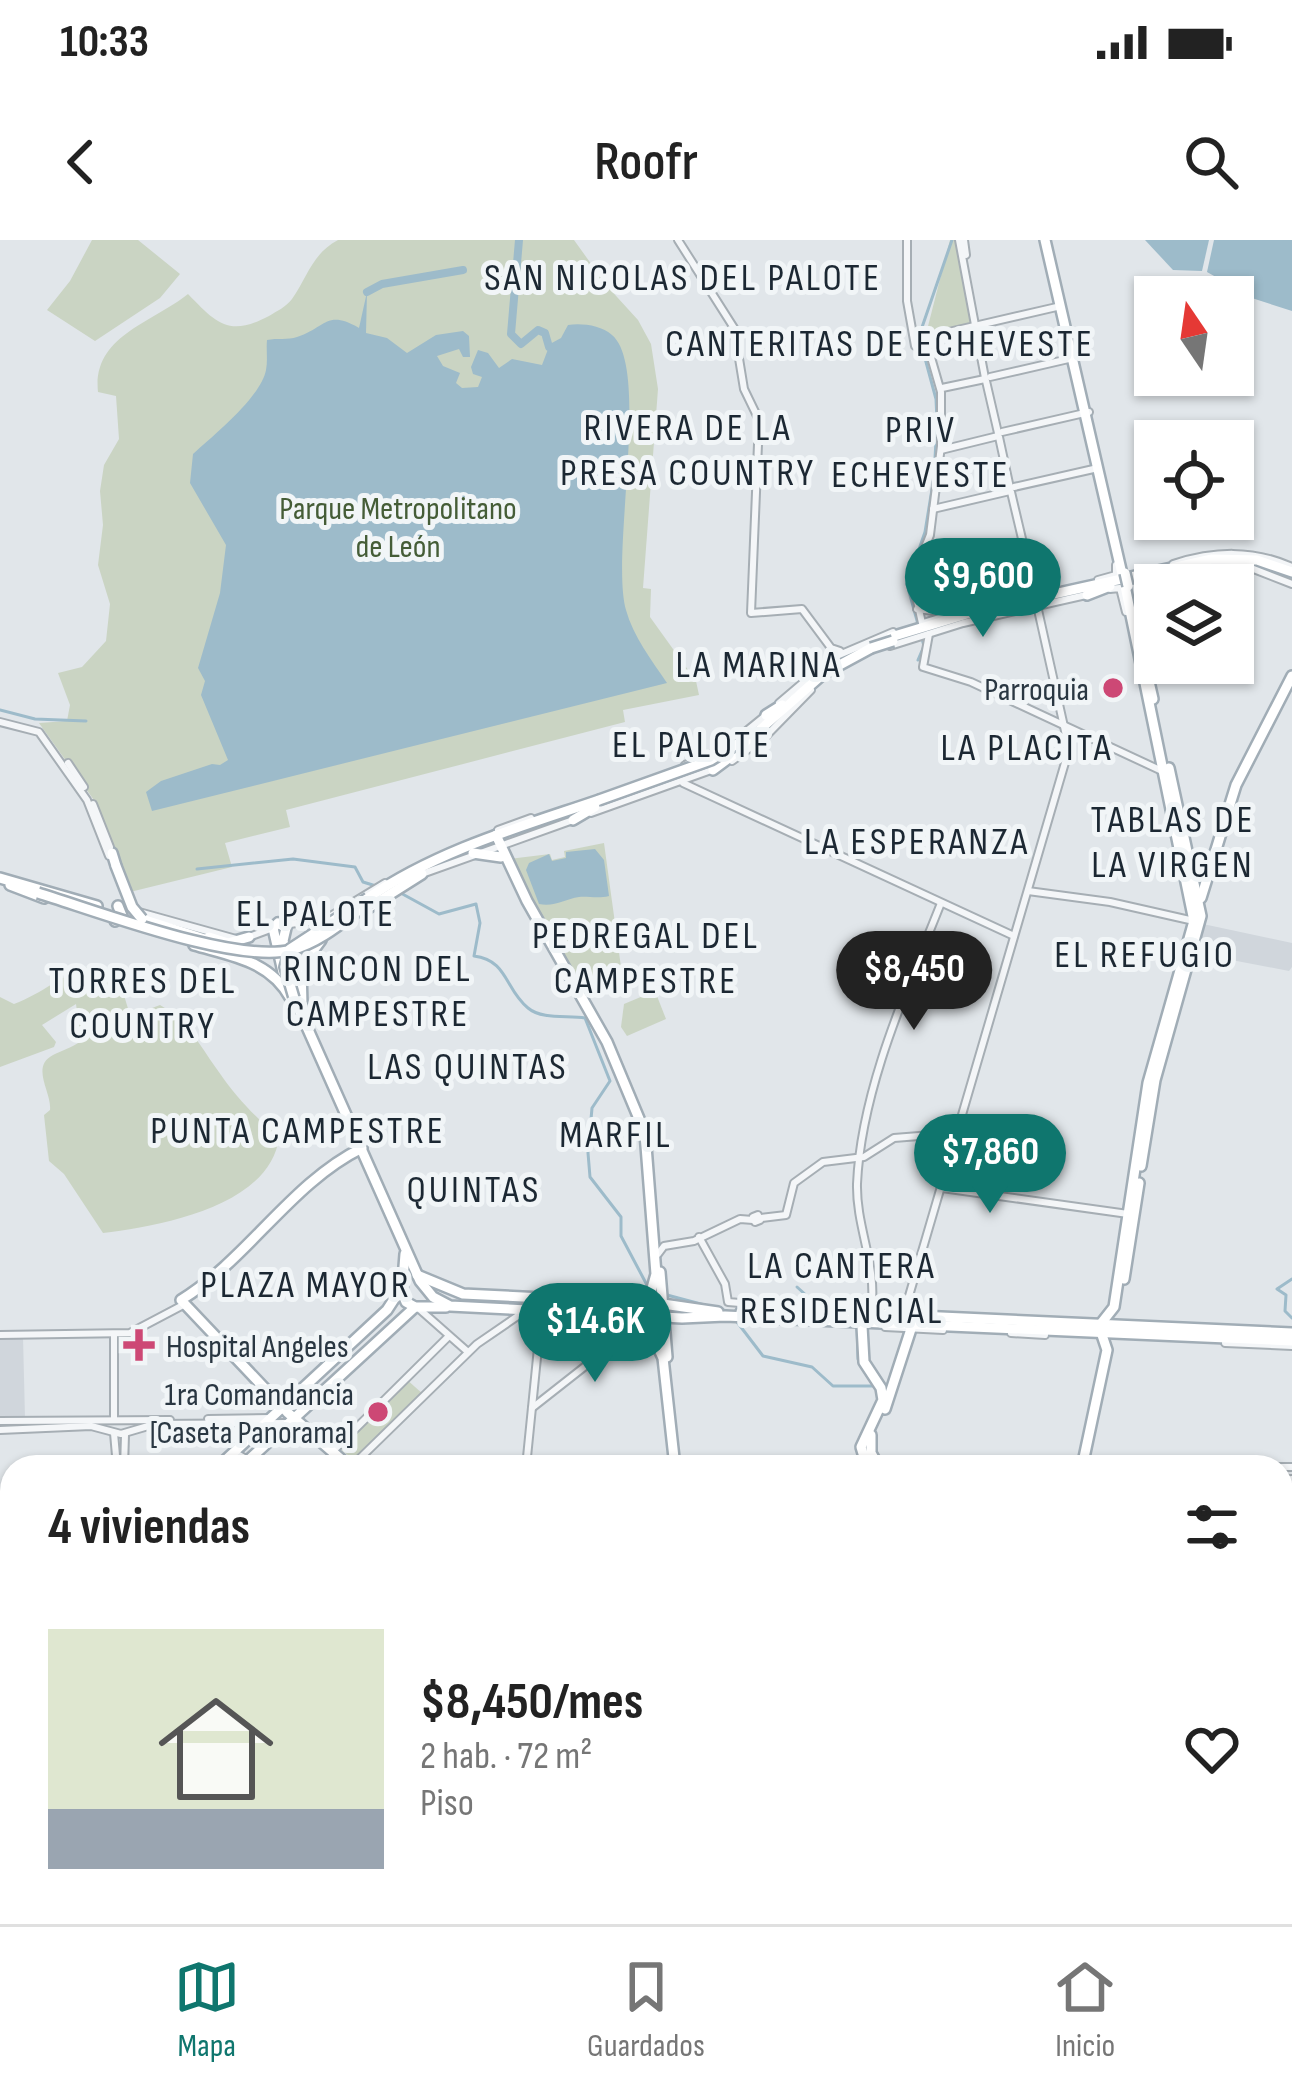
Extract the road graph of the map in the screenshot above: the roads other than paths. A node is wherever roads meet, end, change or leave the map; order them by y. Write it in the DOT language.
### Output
graph roads {
  1 [pos="680,240"];
  2 [pos="907,240"];
  3 [pos="961,240"];
  4 [pos="1045,240"];
  5 [pos="1046,256"];
  6 [pos="713,292"];
  7 [pos="1060,305"];
  8 [pos="974,325"];
  9 [pos="920,343"];
  10 [pos="1072,360"];
  11 [pos="988,379"];
  12 [pos="940,390"];
  13 [pos="1086,414"];
  14 [pos="1000,434"];
  15 [pos="941,448"];
  16 [pos="1098,469"];
  17 [pos="1012,490"];
  18 [pos="1104,498"];
  19 [pos="934,507"];
  20 [pos="1110,520"];
  21 [pos="1194,557"];
  22 [pos="1234,557"];
  23 [pos="1174,564"];
  24 [pos="1200,564"];
  25 [pos="1207,564"];
  26 [pos="1252,564"];
  27 [pos="1254,565"];
  28 [pos="1134,572"];
  29 [pos="1134,578"];
  30 [pos="1292,578"];
  31 [pos="1090,581"];
  32 [pos="1121,581"];
  33 [pos="1078,592"];
  34 [pos="1038,600"];
  35 [pos="801,609"];
  36 [pos="917,609"];
  37 [pos="985,609"];
  38 [pos="753,613"];
  39 [pos="952,614"];
  40 [pos="921,630"];
  41 [pos="1134,631"];
  42 [pos="887,634"];
  43 [pos="1134,634"];
  44 [pos="858,644"];
  45 [pos="891,646"];
  46 [pos="844,651"];
  47 [pos="861,657"];
  48 [pos="829,660"];
  49 [pos="1146,684"];
  50 [pos="1291,684"];
  51 [pos="795,696"];
  52 [pos="1277,704"];
  53 [pos="784,712"];
  54 [pos="1275,719"];
  55 [pos="0,720"];
  56 [pos="767,720"];
  57 [pos="1066,725"];
  58 [pos="737,749"];
  59 [pos="1256,751"];
  60 [pos="700,759"];
  61 [pos="1164,767"];
  62 [pos="710,771"];
  63 [pos="665,772"];
  64 [pos="684,780"];
  65 [pos="668,786"];
  66 [pos="90,802"];
  67 [pos="597,804"];
  68 [pos="566,806"];
  69 [pos="531,818"];
  70 [pos="549,818"];
  71 [pos="573,820"];
  72 [pos="498,846"];
  73 [pos="112,853"];
  74 [pos="473,853"];
  75 [pos="1211,865"];
  76 [pos="1192,867"];
  77 [pos="422,874"];
  78 [pos="7,879"];
  79 [pos="398,884"];
  80 [pos="38,888"];
  81 [pos="1029,891"];
  82 [pos="368,895"];
  83 [pos="1200,901"];
  84 [pos="941,903"];
  85 [pos="124,910"];
  86 [pos="332,915"];
  87 [pos="1197,923"];
  88 [pos="342,925"];
  89 [pos="279,927"];
  90 [pos="173,928"];
  91 [pos="254,936"];
  92 [pos="1016,937"];
  93 [pos="284,941"];
  94 [pos="192,944"];
  95 [pos="251,953"];
  96 [pos="277,965"];
  97 [pos="260,966"];
  98 [pos="1180,982"];
  99 [pos="296,1001"];
  100 [pos="334,1085"];
  101 [pos="1162,1103"];
  102 [pos="1150,1110"];
  103 [pos="953,1135"];
  104 [pos="360,1150"];
  105 [pos="859,1158"];
  106 [pos="943,1188"];
  107 [pos="1131,1215"];
  108 [pos="699,1238"];
  109 [pos="403,1243"];
  110 [pos="658,1245"];
  111 [pos="425,1278"];
  112 [pos="402,1286"];
  113 [pos="434,1297"];
  114 [pos="193,1298"];
  115 [pos="607,1301"];
  116 [pos="545,1305"];
  117 [pos="656,1305"];
  118 [pos="419,1307"];
  119 [pos="812,1307"];
  120 [pos="463,1309"];
  121 [pos="774,1310"];
  122 [pos="526,1311"];
  123 [pos="734,1312"];
  124 [pos="907,1313"];
  125 [pos="601,1314"];
  126 [pos="695,1314"];
  127 [pos="622,1316"];
  128 [pos="982,1316"];
  129 [pos="860,1319"];
  130 [pos="1056,1321"];
  131 [pos="950,1322"];
  132 [pos="1022,1326"];
  133 [pos="544,1329"];
  134 [pos="911,1329"];
  135 [pos="989,1330"];
  136 [pos="1107,1330"];
  137 [pos="1157,1331"];
  138 [pos="116,1333"];
  139 [pos="0,1334"];
  140 [pos="652,1334"];
  141 [pos="449,1336"];
  142 [pos="1289,1339"];
  143 [pos="468,1352"];
  144 [pos="667,1352"];
  145 [pos="538,1358"];
  146 [pos="540,1374"];
  147 [pos="566,1380"];
  148 [pos="535,1403"];
  149 [pos="284,1406"];
  150 [pos="0,1421"];
  151 [pos="114,1421"];
  152 [pos="268,1421"];
  153 [pos="171,1422"];
  154 [pos="300,1422"];
  155 [pos="0,1430"];
  156 [pos="114,1432"];
  157 [pos="126,1433"];
  158 [pos="335,1450"];
  159 [pos="233,1452"];
  160 [pos="118,1455"];
  161 [pos="122,1455"];
  162 [pos="230,1455"];
  163 [pos="238,1455"];
  164 [pos="259,1455"];
  165 [pos="334,1455"];
  166 [pos="341,1455"];
  167 [pos="365,1455"];
  168 [pos="529,1455"];
  169 [pos="675,1455"];
  170 [pos="676,1455"];
  171 [pos="863,1455"];
  172 [pos="872,1455"];
  173 [pos="1087,1455"];
  1 -- 6 [label="street"];
  1 -- 6 [label="street"];
  2 -- 9 [label="street"];
  3 -- 8 [label="street"];
  4 -- 5 [label="main road"];
  4 -- 7 [label="main road"];
  5 -- 7 [label="street"];
  6 -- 38 [label="street"];
  6 -- 38 [label="street"];
  7 -- 8 [label="street"];
  7 -- 10 [label="main road"];
  7 -- 13 [label="main road"];
  8 -- 9 [label="street"];
  8 -- 11 [label="street"];
  9 -- 12 [label="street"];
  10 -- 11 [label="street"];
  10 -- 13 [label="main road"];
  11 -- 12 [label="street"];
  11 -- 14 [label="street"];
  12 -- 15 [label="street"];
  13 -- 14 [label="street"];
  13 -- 16 [label="main road"];
  14 -- 15 [label="street"];
  14 -- 17 [label="street"];
  15 -- 19 [label="street"];
  16 -- 17 [label="street"];
  16 -- 18 [label="main road"];
  16 -- 20 [label="main road"];
  17 -- 19 [label="street"];
  17 -- 34 [label="street"];
  18 -- 20 [label="main road"];
  18 -- 28 [label="main road"];
  18 -- 31 [label="street"];
  18 -- 32 [label="main road"];
  19 -- 36 [label="street"];
  20 -- 32 [label="main road"];
  21 -- 22 [label="main road"];
  21 -- 23 [label="street"];
  21 -- 30 [label="street"];
  22 -- 24 [label="main road"];
  22 -- 30 [label="main road"];
  25 -- 26 [label="main road"];
  27 -- 30 [label="main road"];
  29 -- 32 [label="main road"];
  31 -- 32 [label="main road"];
  31 -- 33 [label="street"];
  32 -- 33 [label="main road"];
  32 -- 41 [label="main road"];
  33 -- 34 [label="main road"];
  33 -- 43 [label="street"];
  34 -- 37 [label="main road"];
  34 -- 57 [label="street"];
  35 -- 38 [label="street"];
  35 -- 46 [label="street"];
  35 -- 48 [label="street"];
  36 -- 39 [label="street"];
  36 -- 40 [label="street"];
  37 -- 39 [label="street"];
  37 -- 40 [label="main road"];
  39 -- 40 [label="street"];
  40 -- 42 [label="street"];
  40 -- 45 [label="street"];
  40 -- 51 [label="main road, bridge"];
  40 -- 57 [label="street"];
  42 -- 44 [label="street"];
  42 -- 45 [label="street"];
  44 -- 46 [label="street"];
  44 -- 47 [label="street"];
  45 -- 47 [label="street"];
  46 -- 48 [label="street"];
  47 -- 53 [label="street"];
  48 -- 56 [label="street"];
  49 -- 61 [label="main road"];
  50 -- 52 [label="main road"];
  50 -- 54 [label="main road"];
  51 -- 53 [label="main road"];
  51 -- 56 [label="main road"];
  52 -- 54 [label="main road"];
  52 -- 59 [label="main road"];
  53 -- 56 [label="main road"];
  53 -- 58 [label="main road"];
  53 -- 62 [label="street"];
  54 -- 59 [label="main road"];
  55 -- 66 [label="street"];
  56 -- 58 [label="main road"];
  56 -- 60 [label="street"];
  57 -- 61 [label="street"];
  57 -- 81 [label="street"];
  58 -- 62 [label="main road"];
  58 -- 67 [label="main road, bridge"];
  58 -- 67 [label="main road, bridge"];
  59 -- 75 [label="main road"];
  59 -- 87 [label="main road"];
  60 -- 62 [label="street"];
  60 -- 63 [label="street"];
  61 -- 76 [label="main road"];
  61 -- 87 [label="main road"];
  62 -- 64 [label="street"];
  63 -- 65 [label="street"];
  63 -- 68 [label="street"];
  64 -- 65 [label="street"];
  64 -- 84 [label="street"];
  65 -- 71 [label="street"];
  66 -- 73 [label="street"];
  66 -- 85 [label="street"];
  67 -- 68 [label="main road"];
  67 -- 70 [label="main road"];
  67 -- 71 [label="main road"];
  67 -- 72 [label="main road"];
  68 -- 69 [label="street"];
  69 -- 70 [label="main road"];
  69 -- 72 [label="street"];
  70 -- 72 [label="main road"];
  71 -- 72 [label="street"];
  72 -- 74 [label="main road"];
  72 -- 79 [label="main road"];
  72 -- 79 [label="main road"];
  72 -- 110 [label="main road"];
  73 -- 85 [label="street"];
  73 -- 85 [label="main road, bridge"];
  74 -- 77 [label="street"];
  75 -- 76 [label="main road"];
  75 -- 83 [label="main road"];
  76 -- 83 [label="main road"];
  77 -- 79 [label="main road"];
  78 -- 80 [label="main road"];
  78 -- 85 [label="main road"];
  79 -- 82 [label="main road"];
  79 -- 82 [label="street"];
  79 -- 88 [label="main road"];
  79 -- 95 [label="main road, bridge"];
  80 -- 85 [label="main road, bridge"];
  80 -- 85 [label="main road, bridge"];
  80 -- 95 [label="main road, bridge"];
  81 -- 87 [label="street"];
  81 -- 92 [label="street"];
  82 -- 86 [label="street"];
  82 -- 90 [label="main road, bridge"];
  82 -- 99 [label="main road, bridge"];
  83 -- 87 [label="main road"];
  84 -- 92 [label="street"];
  84 -- 105 [label="street"];
  85 -- 90 [label="main road, bridge"];
  85 -- 91 [label="street"];
  85 -- 94 [label="main road"];
  85 -- 94 [label="main road"];
  85 -- 95 [label="main road, bridge"];
  86 -- 88 [label="main road"];
  86 -- 89 [label="street"];
  87 -- 98 [label="main road"];
  88 -- 99 [label="main road"];
  89 -- 91 [label="street"];
  89 -- 93 [label="main road"];
  89 -- 96 [label="main road"];
  90 -- 91 [label="main road, bridge"];
  91 -- 96 [label="street"];
  92 -- 103 [label="street"];
  93 -- 96 [label="main road"];
  93 -- 99 [label="main road"];
  94 -- 97 [label="main road"];
  96 -- 97 [label="street"];
  96 -- 99 [label="main road"];
  97 -- 99 [label="main road"];
  98 -- 102 [label="main road"];
  98 -- 107 [label="main road"];
  99 -- 100 [label="main road"];
  99 -- 100 [label="main road"];
  100 -- 104 [label="main road"];
  101 -- 102 [label="main road"];
  102 -- 107 [label="main road"];
  103 -- 105 [label="street"];
  103 -- 106 [label="street"];
  104 -- 109 [label="main road"];
  104 -- 111 [label="main road"];
  104 -- 114 [label="main road"];
  105 -- 108 [label="street"];
  105 -- 129 [label="street"];
  106 -- 107 [label="street"];
  106 -- 124 [label="street"];
  107 -- 136 [label="main road"];
  108 -- 110 [label="street"];
  108 -- 123 [label="street"];
  109 -- 111 [label="main road"];
  109 -- 112 [label="main road"];
  110 -- 117 [label="main road"];
  111 -- 112 [label="main road"];
  111 -- 113 [label="main road"];
  111 -- 116 [label="main road"];
  112 -- 118 [label="main road"];
  112 -- 149 [label="main road"];
  113 -- 118 [label="main road"];
  113 -- 120 [label="main road"];
  114 -- 138 [label="street"];
  114 -- 149 [label="main road"];
  115 -- 116 [label="main road"];
  115 -- 117 [label="main road"];
  115 -- 125 [label="main road"];
  116 -- 122 [label="main road"];
  116 -- 125 [label="main road"];
  116 -- 133 [label="main road"];
  116 -- 145 [label="street"];
  117 -- 126 [label="main road"];
  117 -- 126 [label="main road"];
  117 -- 127 [label="main road"];
  117 -- 140 [label="main road"];
  117 -- 144 [label="main road"];
  117 -- 144 [label="main road"];
  118 -- 120 [label="main road"];
  118 -- 141 [label="street"];
  118 -- 154 [label="main road"];
  119 -- 121 [label="main road"];
  119 -- 123 [label="street"];
  119 -- 129 [label="street"];
  120 -- 122 [label="main road"];
  121 -- 123 [label="main road"];
  121 -- 129 [label="main road"];
  122 -- 143 [label="street"];
  123 -- 126 [label="main road"];
  123 -- 129 [label="main road"];
  124 -- 129 [label="street"];
  124 -- 131 [label="street"];
  125 -- 127 [label="main road"];
  127 -- 140 [label="main road"];
  127 -- 147 [label="street"];
  128 -- 131 [label="main road"];
  128 -- 131 [label="street"];
  128 -- 132 [label="street"];
  129 -- 131 [label="main road"];
  129 -- 131 [label="main road"];
  129 -- 134 [label="street"];
  129 -- 171 [label="main road"];
  130 -- 132 [label="main road"];
  130 -- 136 [label="main road"];
  130 -- 136 [label="street"];
  131 -- 132 [label="main road"];
  131 -- 134 [label="street"];
  131 -- 135 [label="main road"];
  131 -- 135 [label="street"];
  132 -- 135 [label="main road"];
  132 -- 136 [label="main road"];
  133 -- 146 [label="street"];
  134 -- 172 [label="main road"];
  136 -- 137 [label="main road"];
  136 -- 137 [label="street"];
  136 -- 173 [label="main road"];
  137 -- 142 [label="main road"];
  138 -- 139 [label="street"];
  138 -- 151 [label="street"];
  140 -- 147 [label="street"];
  140 -- 169 [label="main road"];
  141 -- 143 [label="street"];
  141 -- 158 [label="street"];
  143 -- 167 [label="street"];
  144 -- 170 [label="main road"];
  145 -- 146 [label="street"];
  145 -- 148 [label="street"];
  146 -- 148 [label="street"];
  147 -- 148 [label="street"];
  148 -- 168 [label="street"];
  149 -- 152 [label="main road"];
  149 -- 154 [label="main road"];
  150 -- 151 [label="street"];
  151 -- 153 [label="street"];
  151 -- 155 [label="street"];
  151 -- 156 [label="street"];
  151 -- 157 [label="street"];
  152 -- 153 [label="street"];
  152 -- 154 [label="street"];
  152 -- 159 [label="main road"];
  153 -- 157 [label="street"];
  154 -- 158 [label="main road"];
  154 -- 164 [label="main road"];
  156 -- 157 [label="street"];
  156 -- 160 [label="street"];
  157 -- 161 [label="street"];
  158 -- 165 [label="street"];
  158 -- 166 [label="main road"];
  159 -- 162 [label="main road"];
  159 -- 163 [label="street"];
}
